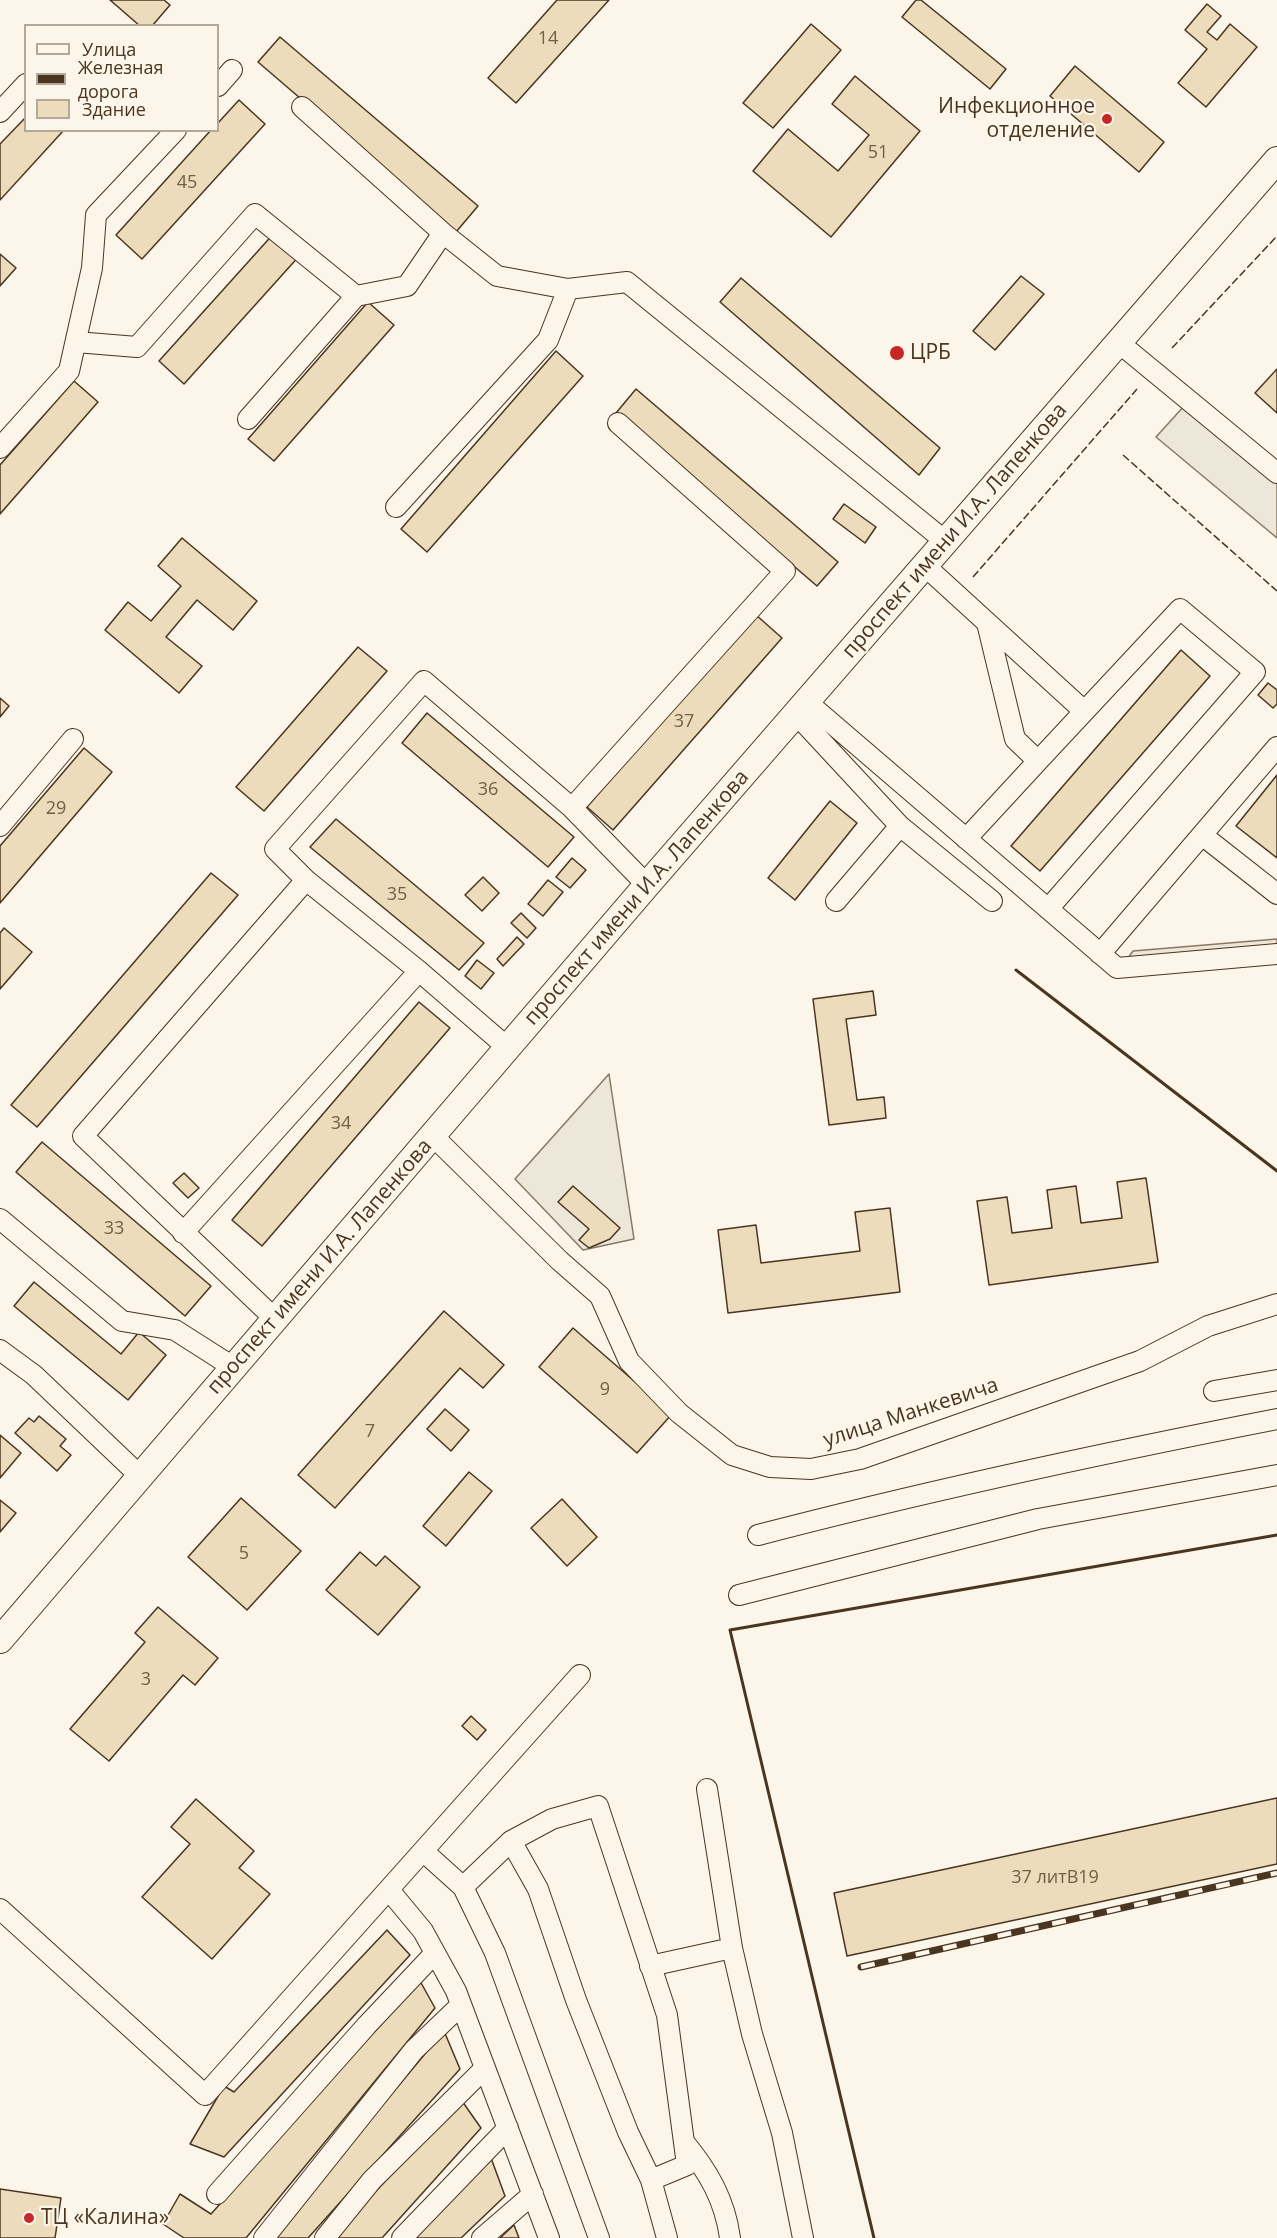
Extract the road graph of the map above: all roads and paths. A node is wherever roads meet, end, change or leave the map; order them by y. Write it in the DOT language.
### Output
graph roads {
  1 [pos="232,70"];
  2 [pos="219,85"];
  3 [pos="24,86"];
  4 [pos="302,107"];
  5 [pos="0,112"];
  6 [pos="174,132"];
  7 [pos="1277,160"];
  8 [pos="443,233"];
  9 [pos="568,289"];
  10 [pos="356,296"];
  11 [pos="76,342"];
  12 [pos="1118,342"];
  13 [pos="248,419"];
  14 [pos="618,423"];
  15 [pos="0,448"];
  16 [pos="1277,473"];
  17 [pos="396,507"];
  18 [pos="945,541"];
  19 [pos="924,565"];
  20 [pos="987,623"];
  21 [pos="801,708"];
  22 [pos="1084,711"];
  23 [pos="73,739"];
  24 [pos="1277,747"];
  25 [pos="1038,761"];
  26 [pos="572,808"];
  27 [pos="0,826"];
  28 [pos="900,826"];
  29 [pos="1202,835"];
  30 [pos="966,839"];
  31 [pos="306,880"];
  32 [pos="647,885"];
  33 [pos="1277,894"];
  34 [pos="836,901"];
  35 [pos="992,901"];
  36 [pos="1048,909"];
  37 [pos="1100,954"];
  38 [pos="1277,954"];
  39 [pos="419,971"];
  40 [pos="508,1048"];
  41 [pos="434,1137"];
  42 [pos="0,1220"];
  43 [pos="183,1233"];
  44 [pos="1277,1304"];
  45 [pos="274,1318"];
  46 [pos="0,1350"];
  47 [pos="233,1367"];
  48 [pos="1277,1380"];
  49 [pos="1214,1392"];
  50 [pos="1277,1419"];
  51 [pos="1277,1474"];
  52 [pos="140,1476"];
  53 [pos="758,1535"];
  54 [pos="740,1595"];
  55 [pos="0,1640"];
  56 [pos="580,1675"];
  57 [pos="707,1789"];
  58 [pos="511,1841"];
  59 [pos="423,1851"];
  60 [pos="463,1887"];
  61 [pos="389,1890"];
  62 [pos="0,1910"];
  63 [pos="732,1948"];
  64 [pos="435,1953"];
  65 [pos="651,1966"];
  66 [pos="461,2005"];
  67 [pos="485,2068"];
  68 [pos="508,2128"];
  69 [pos="684,2142"];
  70 [pos="651,2180"];
  71 [pos="217,2194"];
  72 [pos="533,2194"];
  73 [pos="264,2238"];
  74 [pos="325,2238"];
  75 [pos="402,2238"];
  76 [pos="482,2238"];
  77 [pos="549,2238"];
  78 [pos="599,2238"];
  79 [pos="667,2238"];
  80 [pos="730,2238"];
  81 [pos="804,2238"];
  1 -- 2 [label="street"];
  3 -- 5 [label="street"];
  4 -- 8 [label="street"];
  6 -- 11 [label="street"];
  7 -- 12 [label="main road, проспект имени И.А. Лапенкова"];
  8 -- 9 [label="street"];
  8 -- 10 [label="street"];
  9 -- 17 [label="street"];
  9 -- 18 [label="street"];
  10 -- 11 [label="street"];
  10 -- 13 [label="street"];
  11 -- 15 [label="street"];
  12 -- 16 [label="street"];
  12 -- 18 [label="main road, проспект имени И.А. Лапенкова"];
  14 -- 26 [label="street"];
  18 -- 19 [label="main road, проспект имени И.А. Лапенкова"];
  19 -- 20 [label="street"];
  19 -- 21 [label="main road, проспект имени И.А. Лапенкова"];
  20 -- 22 [label="street"];
  20 -- 25 [label="street"];
  21 -- 28 [label="street"];
  21 -- 30 [label="street"];
  21 -- 32 [label="main road, проспект имени И.А. Лапенкова"];
  22 -- 25 [label="street"];
  22 -- 36 [label="street"];
  23 -- 27 [label="street"];
  24 -- 29 [label="street"];
  25 -- 30 [label="street"];
  26 -- 31 [label="street"];
  26 -- 32 [label="street"];
  28 -- 34 [label="street"];
  28 -- 35 [label="street"];
  29 -- 33 [label="street"];
  29 -- 37 [label="street"];
  30 -- 36 [label="street"];
  31 -- 39 [label="street"];
  31 -- 43 [label="street"];
  32 -- 40 [label="main road, проспект имени И.А. Лапенкова"];
  36 -- 37 [label="street"];
  37 -- 38 [label="street"];
  39 -- 40 [label="street"];
  39 -- 43 [label="street"];
  40 -- 41 [label="main road, проспект имени И.А. Лапенкова"];
  41 -- 44 [label="street, улица Манкевича"];
  41 -- 45 [label="main road, проспект имени И.А. Лапенкова"];
  42 -- 47 [label="street"];
  43 -- 45 [label="street"];
  45 -- 47 [label="main road, проспект имени И.А. Лапенкова"];
  46 -- 52 [label="street"];
  47 -- 52 [label="main road, проспект имени И.А. Лапенкова"];
  48 -- 49 [label="street"];
  50 -- 53 [label="street"];
  51 -- 54 [label="street"];
  52 -- 55 [label="main road, проспект имени И.А. Лапенкова"];
  56 -- 59 [label="street"];
  57 -- 63 [label="street"];
  58 -- 60 [label="street"];
  58 -- 65 [label="street"];
  58 -- 70 [label="street"];
  59 -- 60 [label="street"];
  59 -- 61 [label="street"];
  60 -- 78 [label="street"];
  61 -- 62 [label="street"];
  61 -- 64 [label="street"];
  63 -- 65 [label="street"];
  63 -- 81 [label="street"];
  64 -- 66 [label="street"];
  64 -- 71 [label="street"];
  65 -- 69 [label="street"];
  66 -- 67 [label="street"];
  66 -- 73 [label="street"];
  67 -- 68 [label="street"];
  67 -- 74 [label="street"];
  68 -- 72 [label="street"];
  68 -- 75 [label="street"];
  69 -- 70 [label="street"];
  69 -- 80 [label="street"];
  70 -- 79 [label="street"];
  72 -- 76 [label="street"];
  72 -- 77 [label="street"];
}
